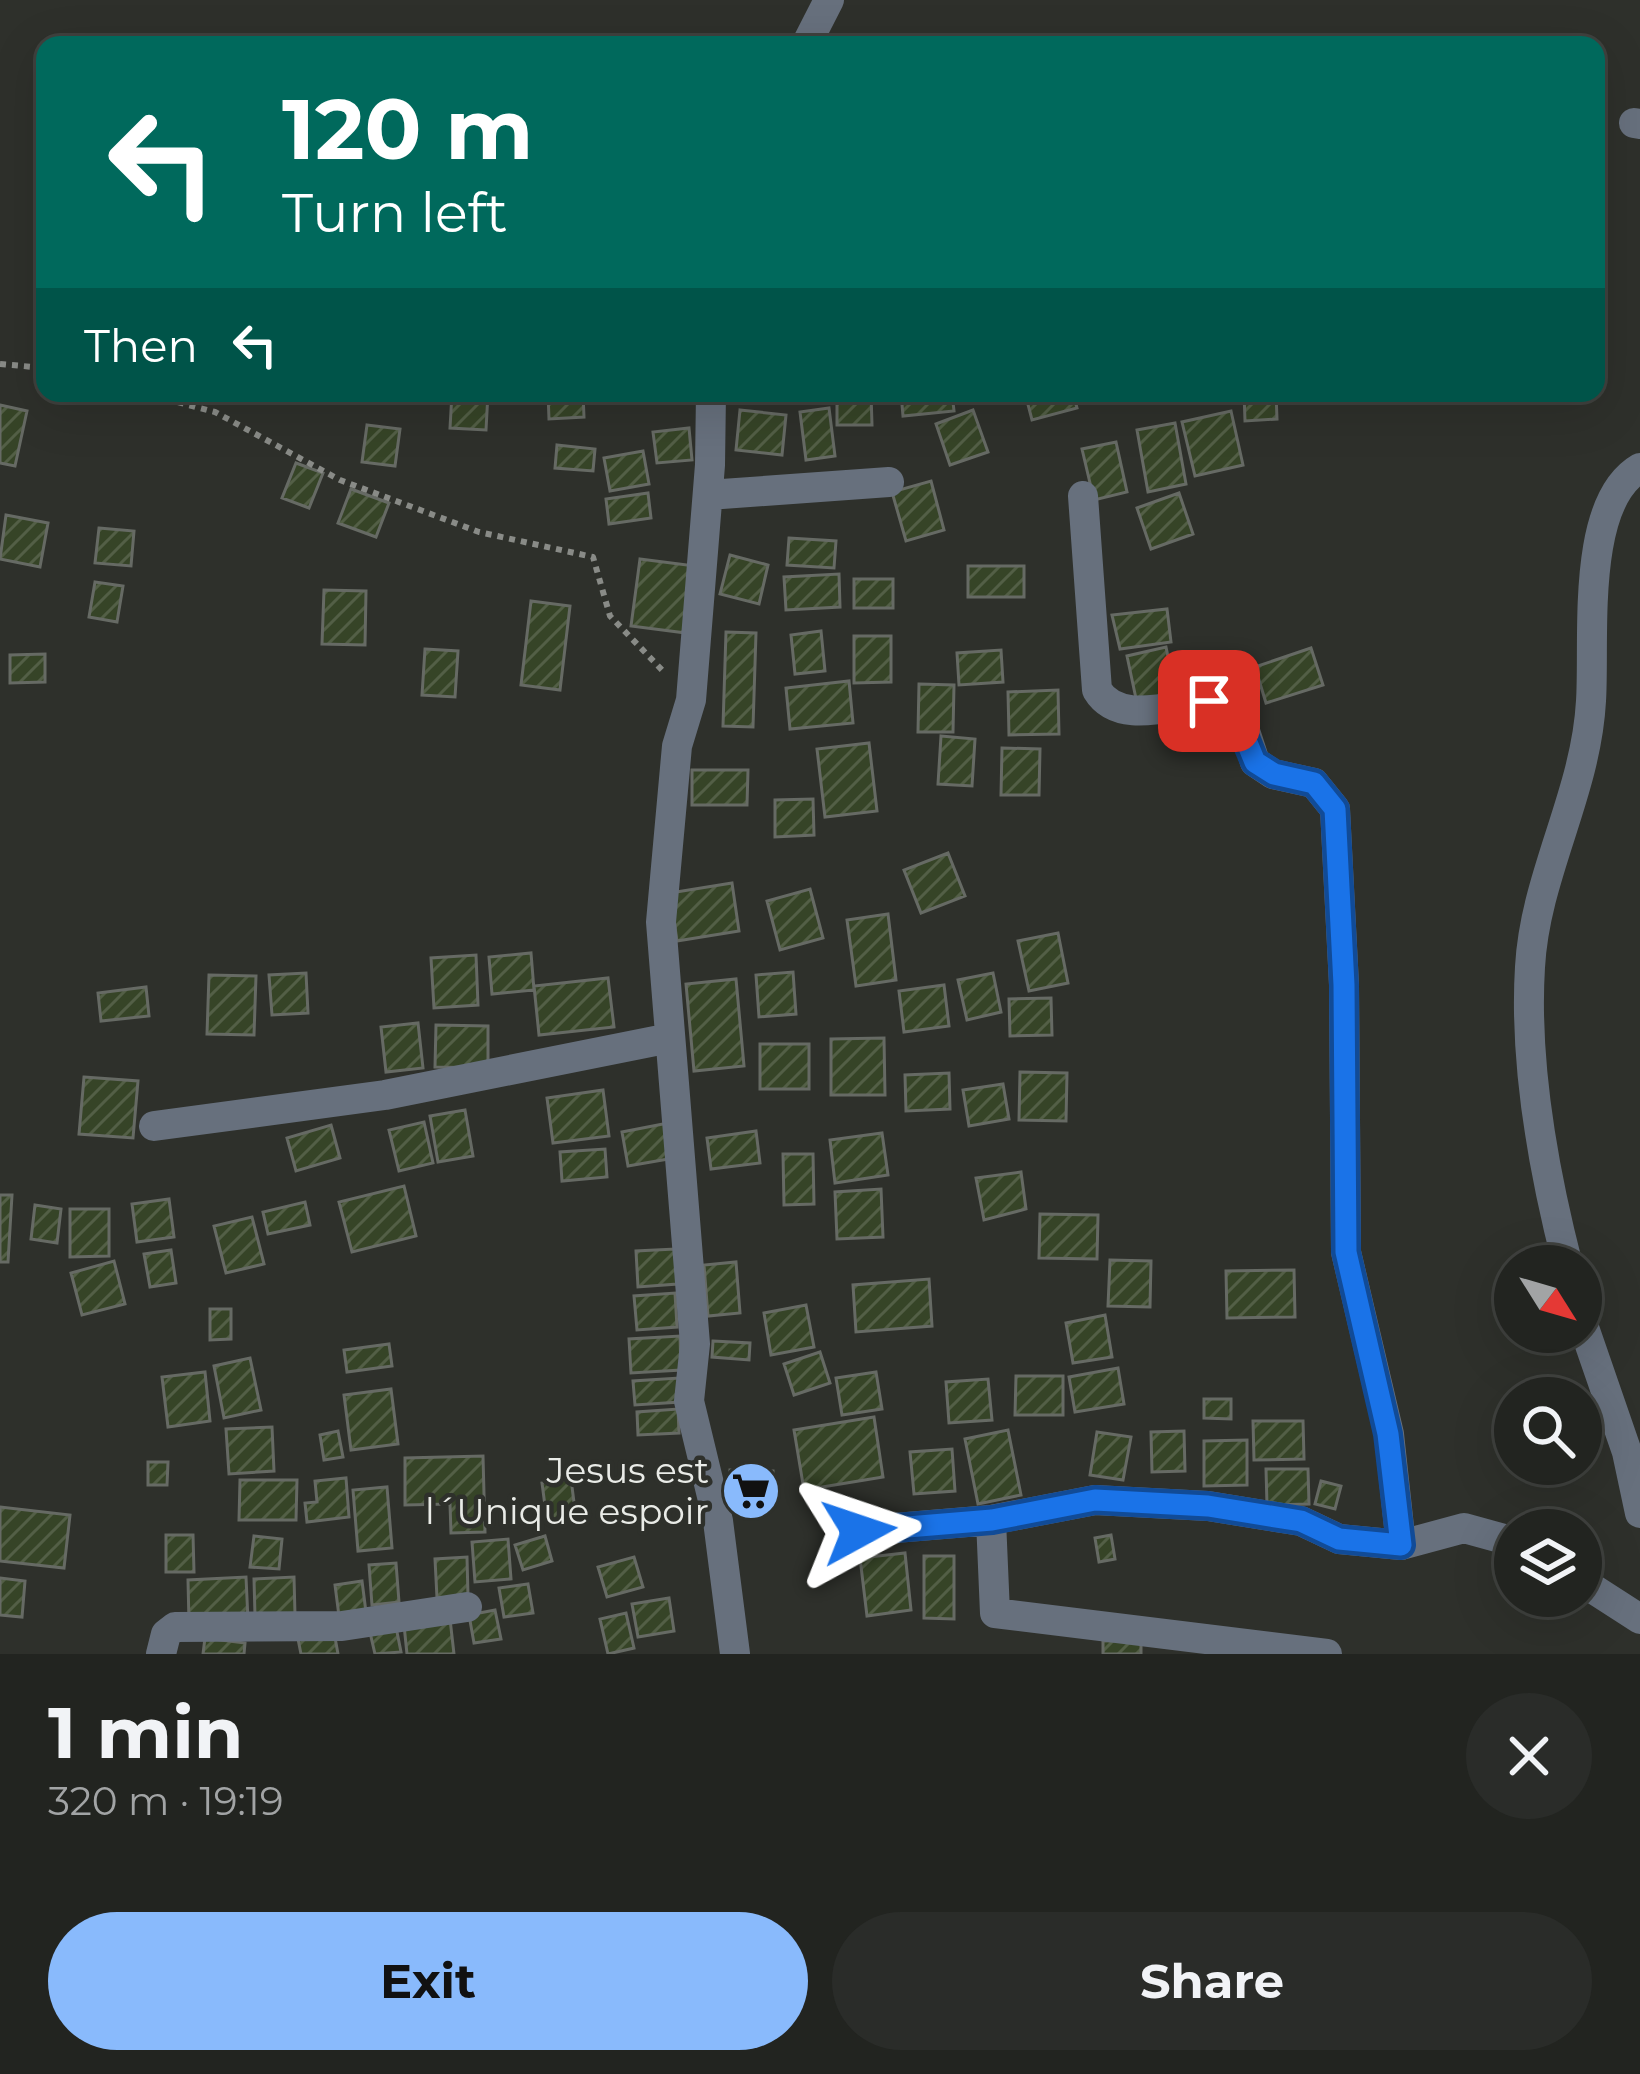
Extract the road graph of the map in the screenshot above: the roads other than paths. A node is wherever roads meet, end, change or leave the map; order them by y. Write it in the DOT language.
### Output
graph roads {
  1 [pos="829,0"];
  2 [pos="811,36"];
  3 [pos="711,402"];
  4 [pos="1640,468"];
  5 [pos="889,482"];
  6 [pos="708,495"];
  7 [pos="1083,496"];
  8 [pos="670,1038"];
  9 [pos="154,1126"];
  10 [pos="1565,1245"];
  11 [pos="1593,1353"];
  12 [pos="1640,1513"];
  13 [pos="992,1520"];
  14 [pos="859,1531"];
  15 [pos="1494,1536"];
  16 [pos="1401,1545"];
  17 [pos="1602,1595"];
  18 [pos="467,1607"];
  19 [pos="1640,1619"];
  20 [pos="161,1654"];
  21 [pos="736,1654"];
  22 [pos="1327,1654"];
  1 -- 2 [label="street"];
  3 -- 6 [label="street"];
  4 -- 10 [label="street"];
  5 -- 6 [label="street"];
  6 -- 8 [label="street"];
  7 -- 16 [label="street"];
  8 -- 9 [label="street"];
  8 -- 21 [label="street"];
  11 -- 12 [label="street"];
  13 -- 14 [label="street"];
  13 -- 16 [label="street"];
  13 -- 22 [label="street"];
  15 -- 16 [label="street"];
  17 -- 19 [label="street"];
  18 -- 20 [label="street"];
}
